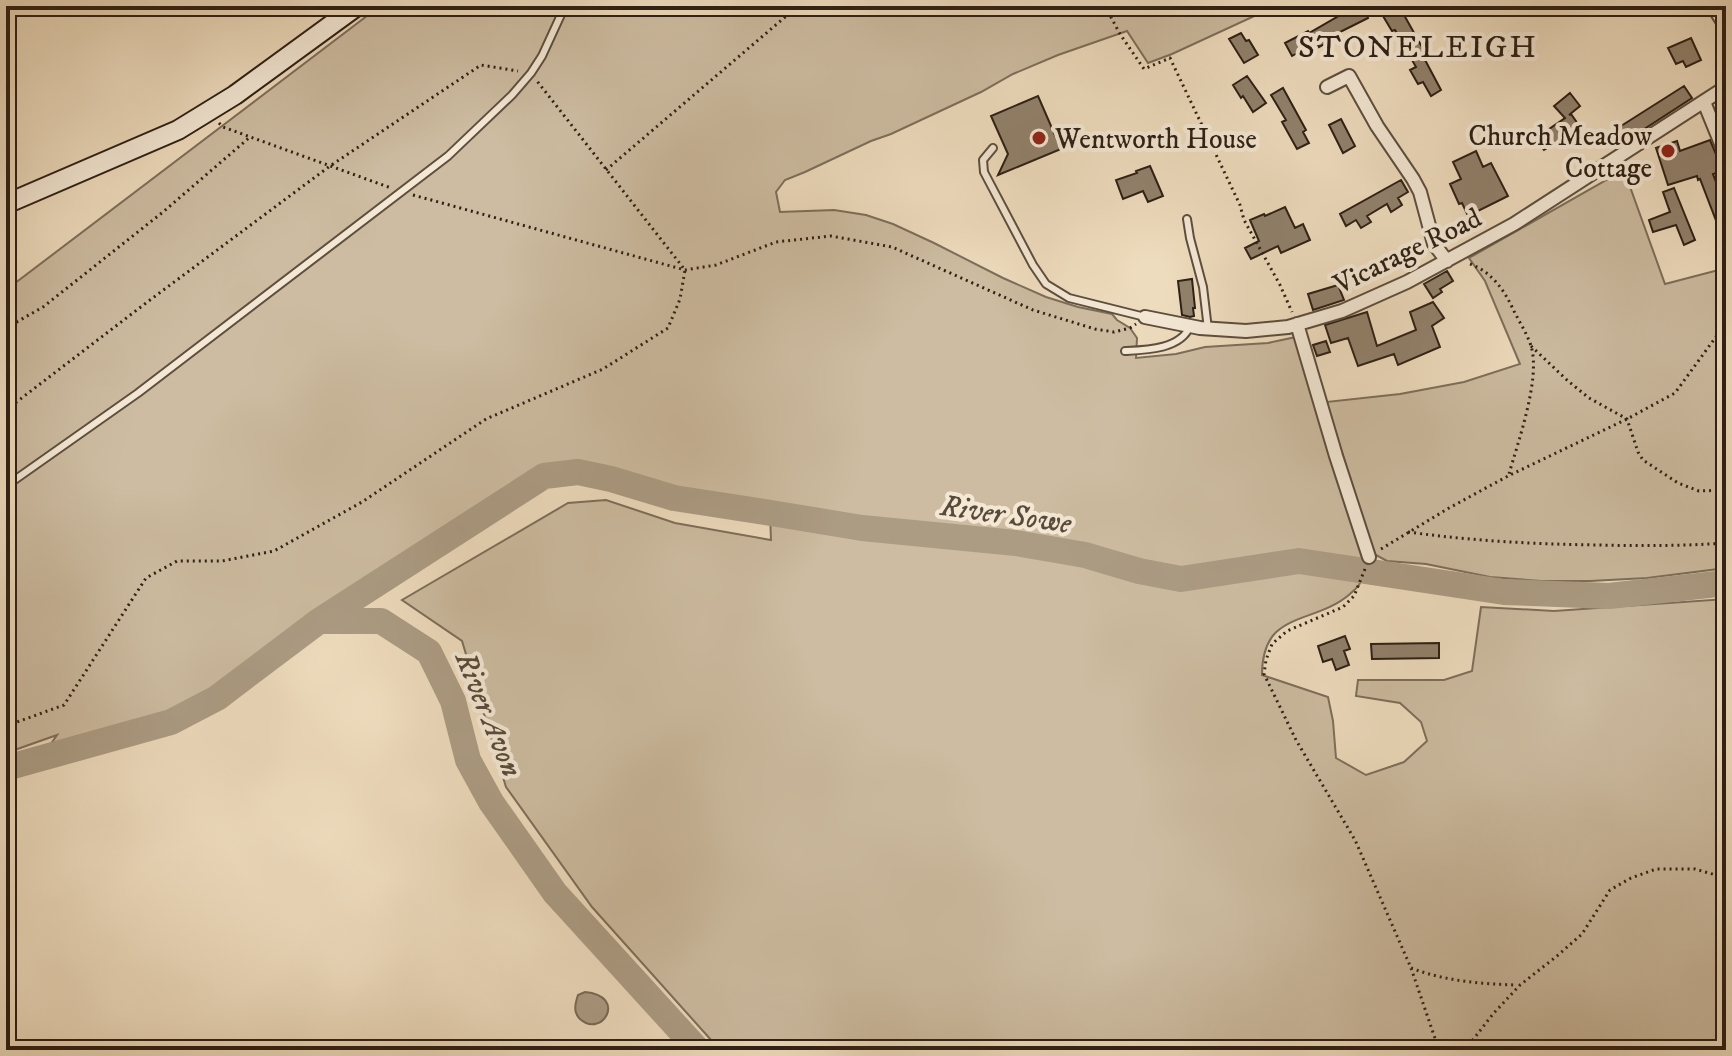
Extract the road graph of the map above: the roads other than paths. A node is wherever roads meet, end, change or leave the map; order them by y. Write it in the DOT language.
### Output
graph roads {
  1 [pos="357,6"];
  2 [pos="565,6"];
  3 [pos="1713,6"];
  4 [pos="1726,27"];
  5 [pos="1327,87"];
  6 [pos="1726,87"];
  7 [pos="1704,102"];
  8 [pos="993,148"];
  9 [pos="1726,156"];
  10 [pos="6,204"];
  11 [pos="1187,219"];
  12 [pos="1452,258"];
  13 [pos="1145,317"];
  14 [pos="1297,324"];
  15 [pos="1190,326"];
  16 [pos="1208,329"];
  17 [pos="1125,351"];
  18 [pos="6,486"];
  19 [pos="1368,559"];
  1 -- 10 [label="main road"];
  2 -- 18 [label="lane"];
  3 -- 4 [label="street"];
  5 -- 12 [label="street"];
  6 -- 7 [label="street, Vicarage Road"];
  7 -- 9 [label="street"];
  7 -- 12 [label="street, Vicarage Road"];
  8 -- 13 [label="lane"];
  11 -- 16 [label="lane"];
  12 -- 14 [label="street, Vicarage Road"];
  13 -- 15 [label="street, Vicarage Road"];
  14 -- 16 [label="street, Vicarage Road"];
  14 -- 19 [label="street"];
  15 -- 16 [label="street, Vicarage Road"];
  15 -- 17 [label="lane"];
}
